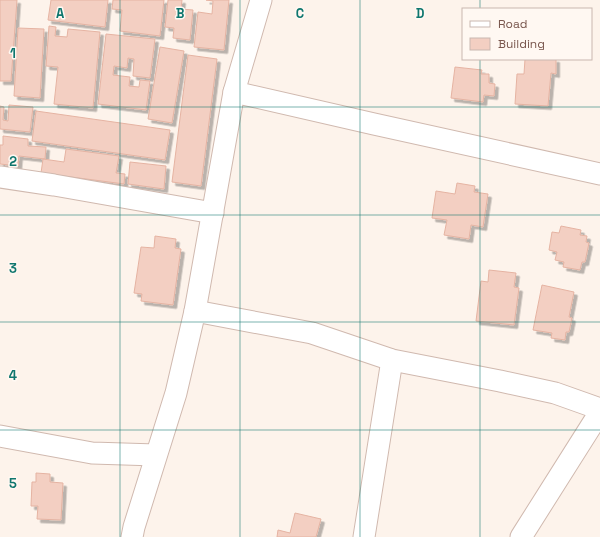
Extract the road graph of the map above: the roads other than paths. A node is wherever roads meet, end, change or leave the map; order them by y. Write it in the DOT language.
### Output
graph roads {
  1 [pos="261,0"];
  2 [pos="234,92"];
  3 [pos="600,174"];
  4 [pos="0,177"];
  5 [pos="213,213"];
  6 [pos="195,310"];
  7 [pos="392,360"];
  8 [pos="600,410"];
  9 [pos="0,436"];
  10 [pos="156,455"];
  11 [pos="132,537"];
  12 [pos="364,537"];
  13 [pos="521,537"];
  1 -- 2 [label="street"];
  2 -- 3 [label="street"];
  2 -- 5 [label="street"];
  4 -- 5 [label="street"];
  5 -- 6 [label="street"];
  6 -- 7 [label="street"];
  6 -- 10 [label="street"];
  7 -- 8 [label="street"];
  7 -- 12 [label="street"];
  8 -- 13 [label="street"];
  9 -- 10 [label="street"];
  10 -- 11 [label="street"];
}
